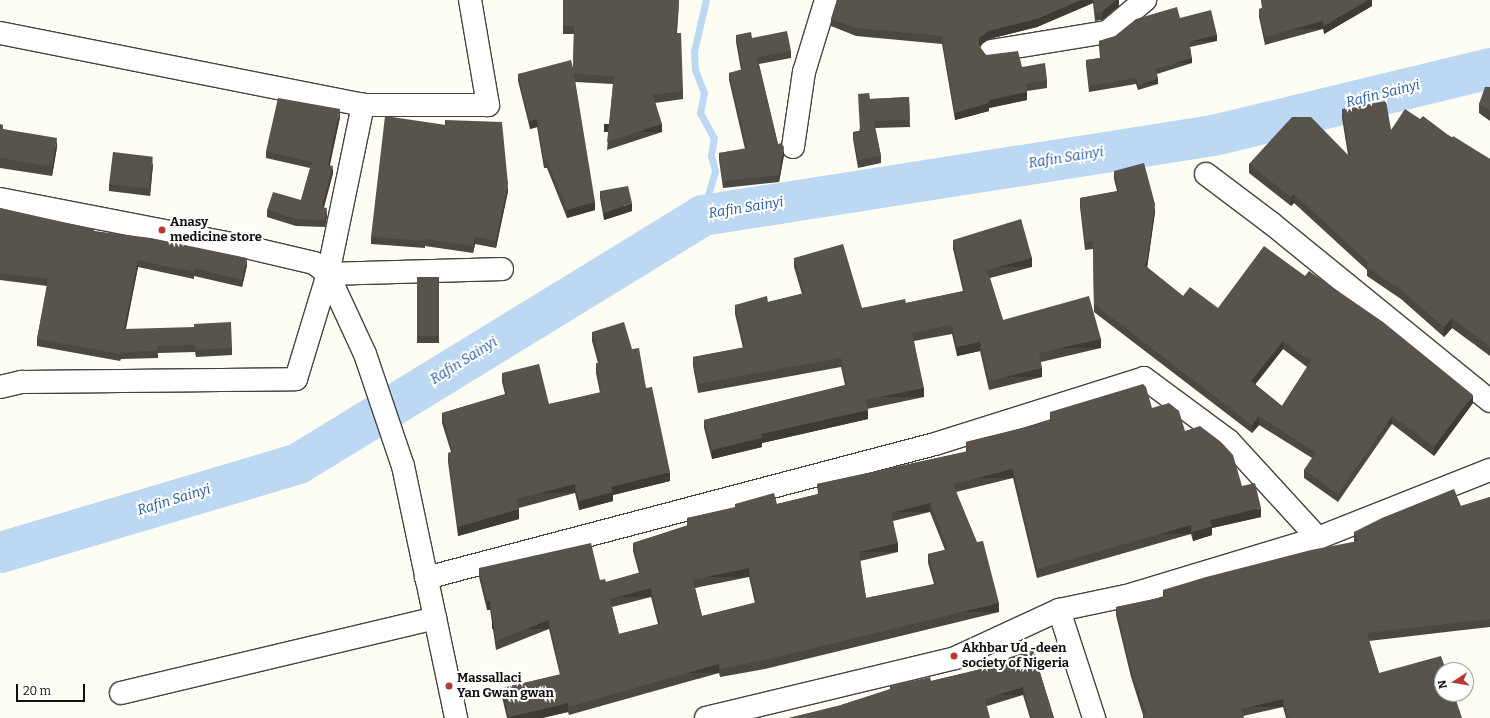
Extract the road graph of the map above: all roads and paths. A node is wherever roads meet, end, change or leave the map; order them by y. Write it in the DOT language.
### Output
graph roads {
  1 [pos="470,0"];
  2 [pos="826,0"];
  3 [pos="1145,0"];
  4 [pos="0,33"];
  5 [pos="991,51"];
  6 [pos="363,105"];
  7 [pos="793,147"];
  8 [pos="1206,174"];
  9 [pos="0,199"];
  10 [pos="502,269"];
  11 [pos="328,274"];
  12 [pos="0,387"];
  13 [pos="1490,401"];
  14 [pos="1490,470"];
  15 [pos="1318,538"];
  16 [pos="426,578"];
  17 [pos="1060,610"];
  18 [pos="435,618"];
  19 [pos="121,693"];
  20 [pos="456,718"];
  21 [pos="706,718"];
  22 [pos="1094,718"];
  1 -- 6 [label="street"];
  2 -- 7 [label="street"];
  3 -- 5 [label="street"];
  4 -- 6 [label="street"];
  6 -- 11 [label="street"];
  8 -- 13 [label="street"];
  9 -- 11 [label="street"];
  10 -- 11 [label="street"];
  11 -- 12 [label="street"];
  11 -- 16 [label="street"];
  14 -- 15 [label="street"];
  15 -- 16 [label="street"];
  15 -- 17 [label="street"];
  16 -- 18 [label="street"];
  17 -- 21 [label="street"];
  17 -- 22 [label="street"];
  18 -- 19 [label="street"];
  18 -- 20 [label="street"];
}
